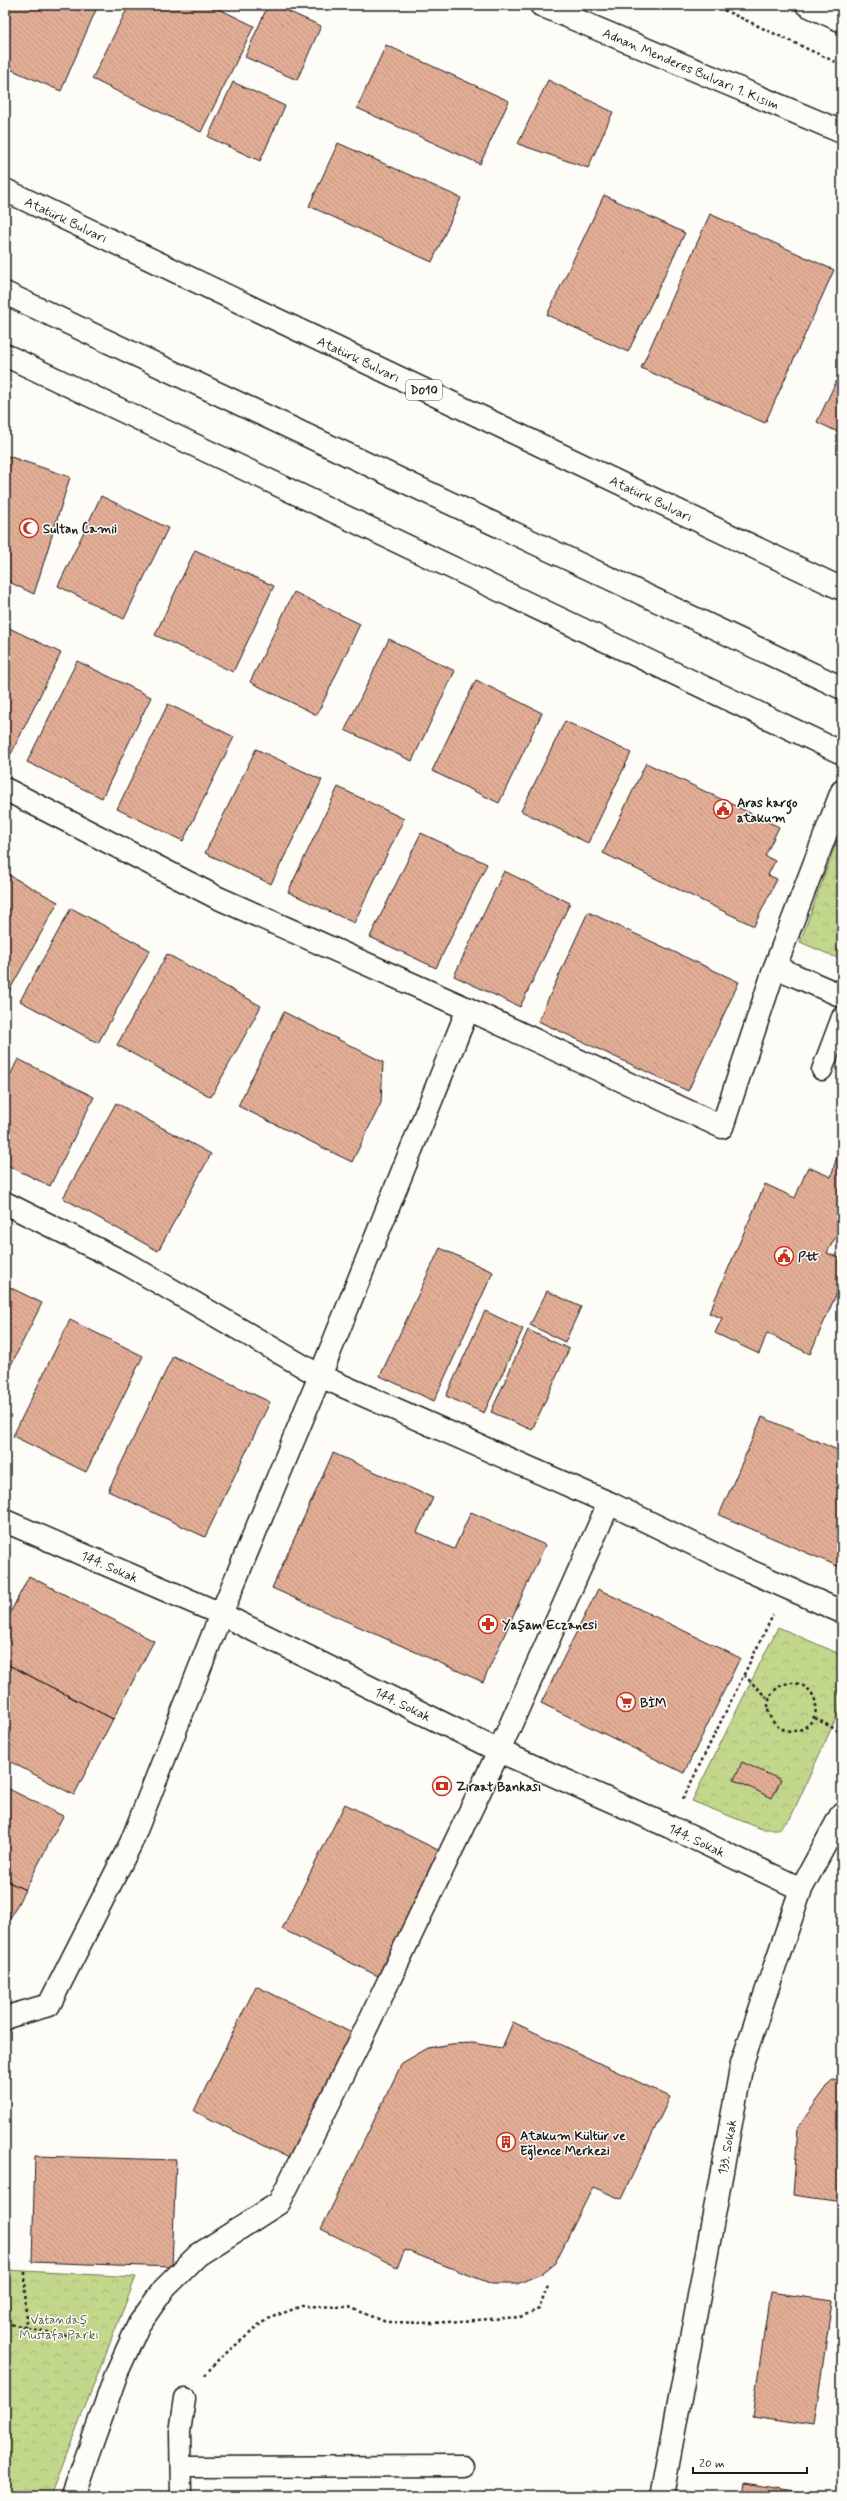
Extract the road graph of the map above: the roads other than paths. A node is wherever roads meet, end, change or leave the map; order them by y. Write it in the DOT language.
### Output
graph roads {
  1 [pos="541,5"];
  2 [pos="807,5"];
  3 [pos="842,21"];
  4 [pos="842,132"];
  5 [pos="5,190"];
  6 [pos="5,293"];
  7 [pos="5,355"];
  8 [pos="842,589"];
  9 [pos="842,688"];
  10 [pos="842,753"];
  11 [pos="5,789"];
  12 [pos="842,791"];
  13 [pos="775,967"];
  14 [pos="842,996"];
  15 [pos="468,1009"];
  16 [pos="842,1017"];
  17 [pos="822,1070"];
  18 [pos="5,1203"];
  19 [pos="320,1376"];
  20 [pos="609,1503"];
  21 [pos="5,1520"];
  22 [pos="842,1612"];
  23 [pos="221,1614"];
  24 [pos="499,1751"];
  25 [pos="842,1813"];
  26 [pos="801,1889"];
  27 [pos="5,2019"];
  28 [pos="185,2398"];
  29 [pos="463,2466"];
  30 [pos="181,2467"];
  31 [pos="73,2496"];
  32 [pos="181,2496"];
  33 [pos="662,2496"];
  1 -- 4 [label="main road, Adnan Menderes Bulvarı 1. Kısım"];
  2 -- 3 [label="main road"];
  5 -- 8 [label="main road, Atatürk Bulvarı / D010"];
  6 -- 9 [label="main road"];
  7 -- 10 [label="main road"];
  11 -- 15 [label="main road"];
  12 -- 13 [label="main road"];
  13 -- 14 [label="main road"];
  13 -- 15 [label="main road"];
  15 -- 19 [label="main road"];
  16 -- 17 [label="lane"];
  18 -- 19 [label="main road"];
  19 -- 20 [label="main road"];
  19 -- 23 [label="main road"];
  20 -- 22 [label="main road"];
  20 -- 24 [label="main road"];
  21 -- 23 [label="main road, 144. Sokak"];
  23 -- 24 [label="main road, 144. Sokak"];
  23 -- 27 [label="main road"];
  24 -- 26 [label="main road, 144. Sokak"];
  24 -- 31 [label="main road"];
  25 -- 26 [label="main road, 133. Sokak"];
  26 -- 33 [label="main road, 133. Sokak"];
  28 -- 30 [label="lane"];
  29 -- 30 [label="lane"];
  30 -- 32 [label="lane"];
}
